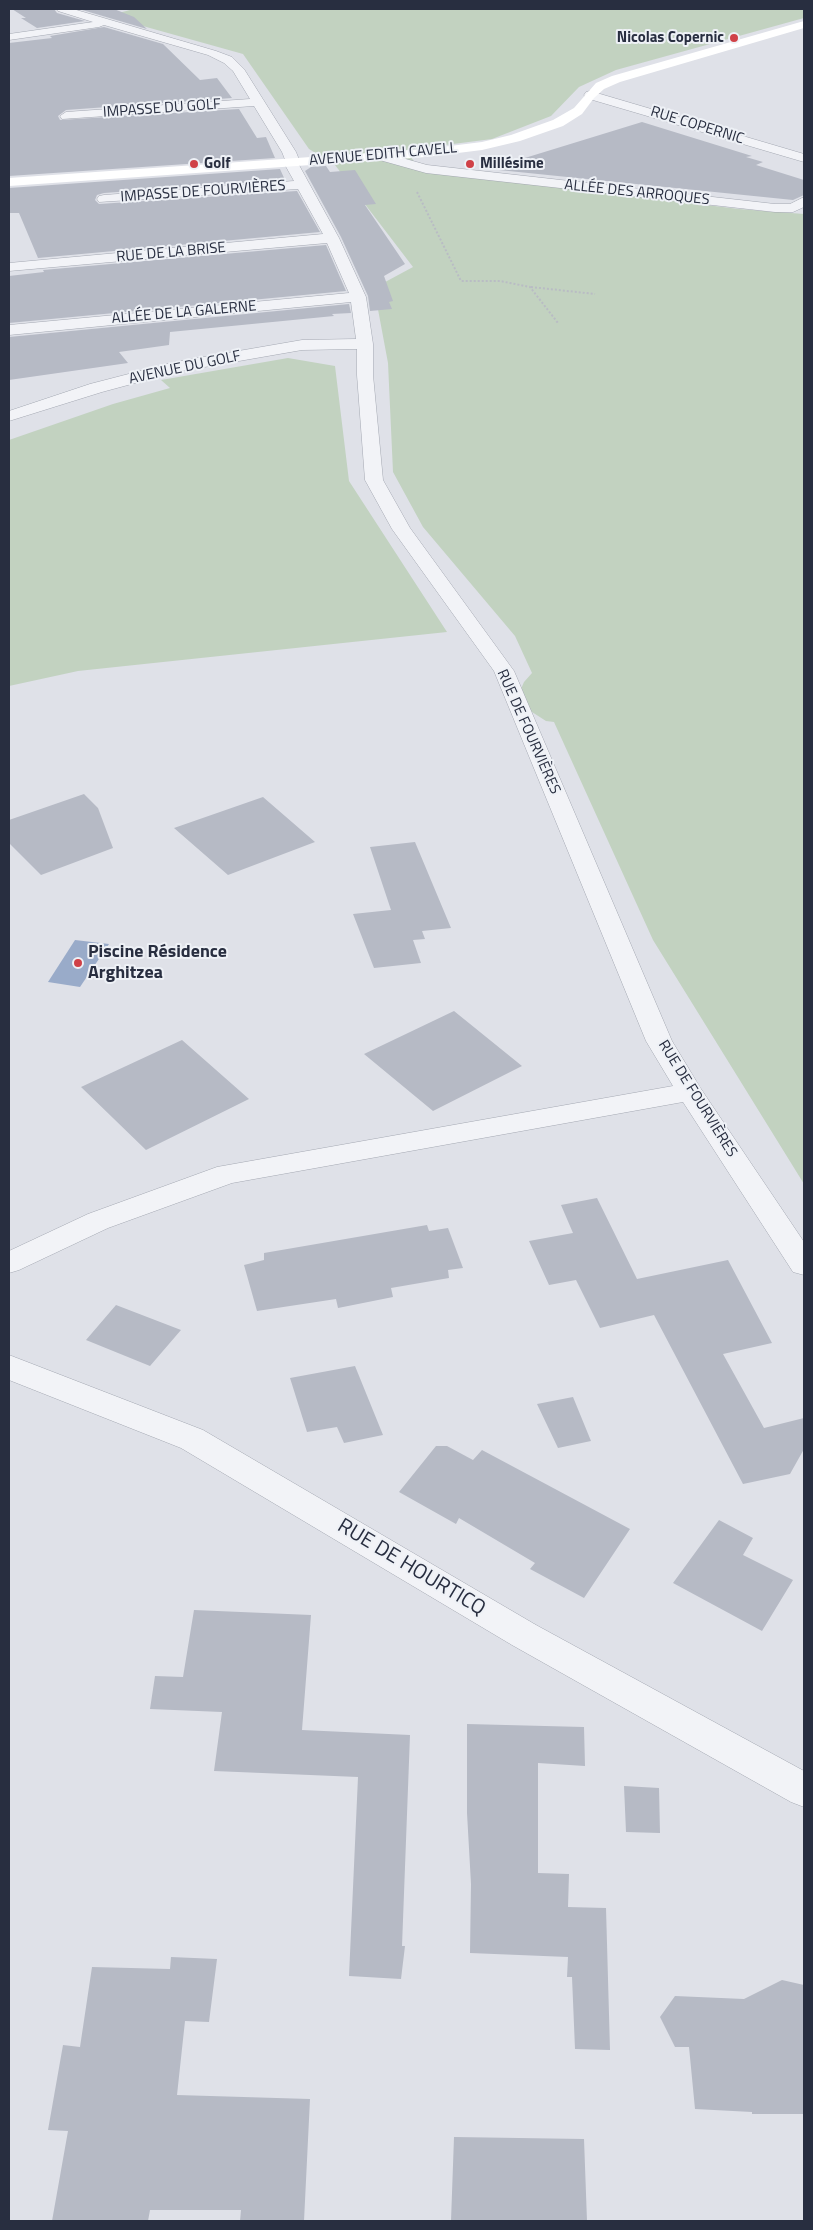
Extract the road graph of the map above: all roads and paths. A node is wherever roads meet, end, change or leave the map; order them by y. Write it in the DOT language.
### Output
graph roads {
  1 [pos="62,9"];
  2 [pos="105,23"];
  3 [pos="804,24"];
  4 [pos="9,37"];
  5 [pos="590,95"];
  6 [pos="257,102"];
  7 [pos="66,116"];
  8 [pos="381,156"];
  9 [pos="804,158"];
  10 [pos="293,162"];
  11 [pos="9,182"];
  12 [pos="302,185"];
  13 [pos="415,188"];
  14 [pos="104,199"];
  15 [pos="804,201"];
  16 [pos="332,238"];
  17 [pos="9,267"];
  18 [pos="530,287"];
  19 [pos="594,294"];
  20 [pos="358,297"];
  21 [pos="558,324"];
  22 [pos="9,330"];
  23 [pos="365,344"];
  24 [pos="9,416"];
  25 [pos="690,1092"];
  26 [pos="9,1263"];
  27 [pos="804,1265"];
  28 [pos="9,1367"];
  29 [pos="804,1790"];
  1 -- 2 [label="street"];
  2 -- 4 [label="street"];
  2 -- 6 [label="street"];
  3 -- 5 [label="street, AVENUE EDITH CAVELL"];
  5 -- 8 [label="street, AVENUE EDITH CAVELL"];
  5 -- 9 [label="street, RUE COPERNIC"];
  6 -- 7 [label="street, IMPASSE DU GOLF"];
  6 -- 10 [label="street"];
  8 -- 10 [label="street, AVENUE EDITH CAVELL"];
  8 -- 15 [label="street, ALLÉE DES ARROQUES"];
  10 -- 11 [label="street, AVENUE EDITH CAVELL"];
  10 -- 12 [label="street, RUE DE FOURVIÈRES"];
  12 -- 14 [label="street, IMPASSE DE FOURVIÈRES"];
  12 -- 16 [label="street, RUE DE FOURVIÈRES"];
  13 -- 18 [label="path"];
  16 -- 17 [label="street, RUE DE LA BRISE"];
  16 -- 20 [label="street, RUE DE FOURVIÈRES"];
  18 -- 19 [label="path"];
  18 -- 21 [label="path"];
  20 -- 22 [label="street, ALLÉE DE LA GALERNE"];
  20 -- 23 [label="street, RUE DE FOURVIÈRES"];
  23 -- 24 [label="street, AVENUE DU GOLF"];
  23 -- 25 [label="street, RUE DE FOURVIÈRES"];
  25 -- 26 [label="street"];
  25 -- 27 [label="street, RUE DE FOURVIÈRES"];
  28 -- 29 [label="street, RUE DE HOURTICQ"];
}
